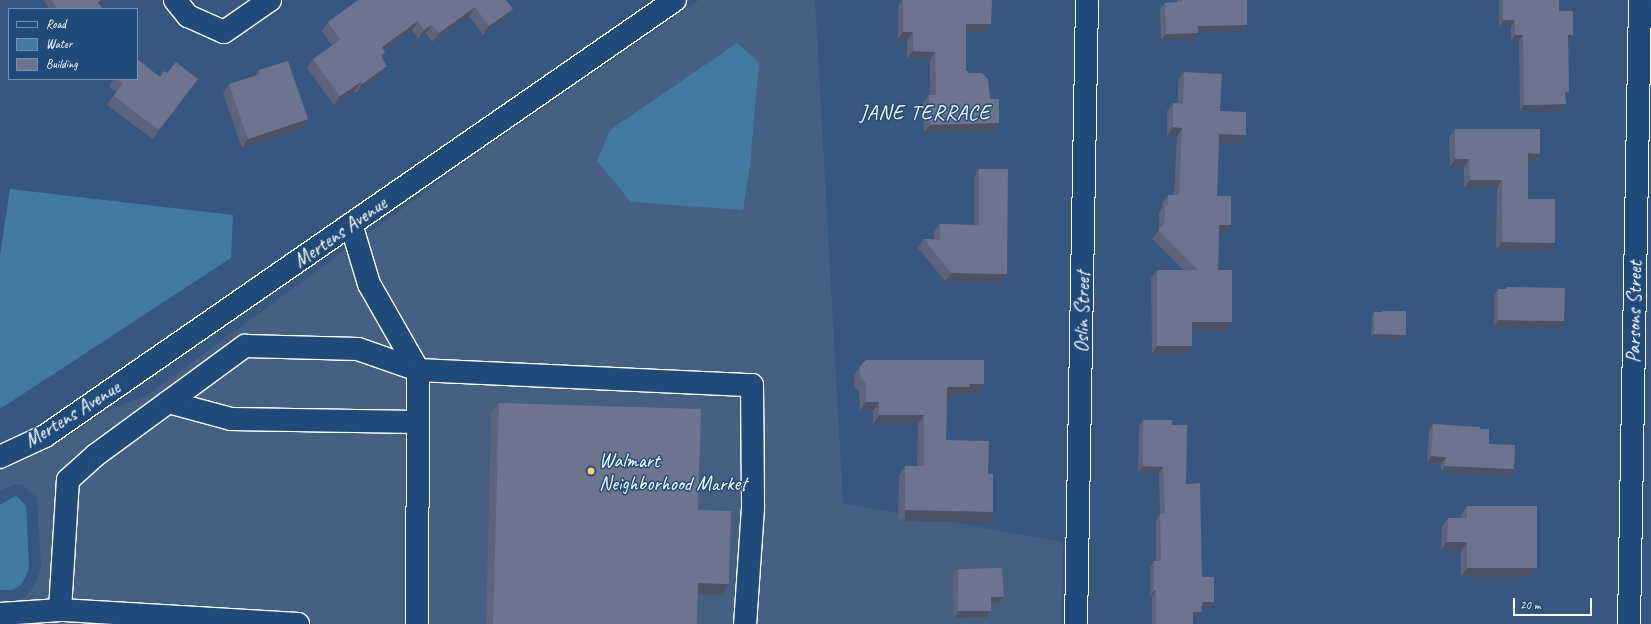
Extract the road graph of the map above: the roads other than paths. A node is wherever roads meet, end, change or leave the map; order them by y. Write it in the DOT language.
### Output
graph roads {
  1 [pos="175,0"];
  2 [pos="270,0"];
  3 [pos="675,0"];
  4 [pos="1087,0"];
  5 [pos="1640,0"];
  6 [pos="351,224"];
  7 [pos="418,370"];
  8 [pos="168,402"];
  9 [pos="418,422"];
  10 [pos="0,457"];
  11 [pos="60,610"];
  12 [pos="0,614"];
  13 [pos="298,624"];
  14 [pos="417,624"];
  15 [pos="745,624"];
  16 [pos="1076,624"];
  17 [pos="1629,624"];
  1 -- 2 [label="street"];
  3 -- 6 [label="street, Mertens Avenue"];
  4 -- 16 [label="street, Oslin Street"];
  5 -- 17 [label="street, Parsons Street"];
  6 -- 7 [label="street"];
  6 -- 10 [label="street, Mertens Avenue"];
  7 -- 8 [label="street"];
  7 -- 9 [label="street"];
  7 -- 15 [label="street"];
  8 -- 9 [label="street"];
  8 -- 11 [label="street"];
  9 -- 14 [label="street"];
  11 -- 12 [label="street"];
  11 -- 13 [label="street"];
}
